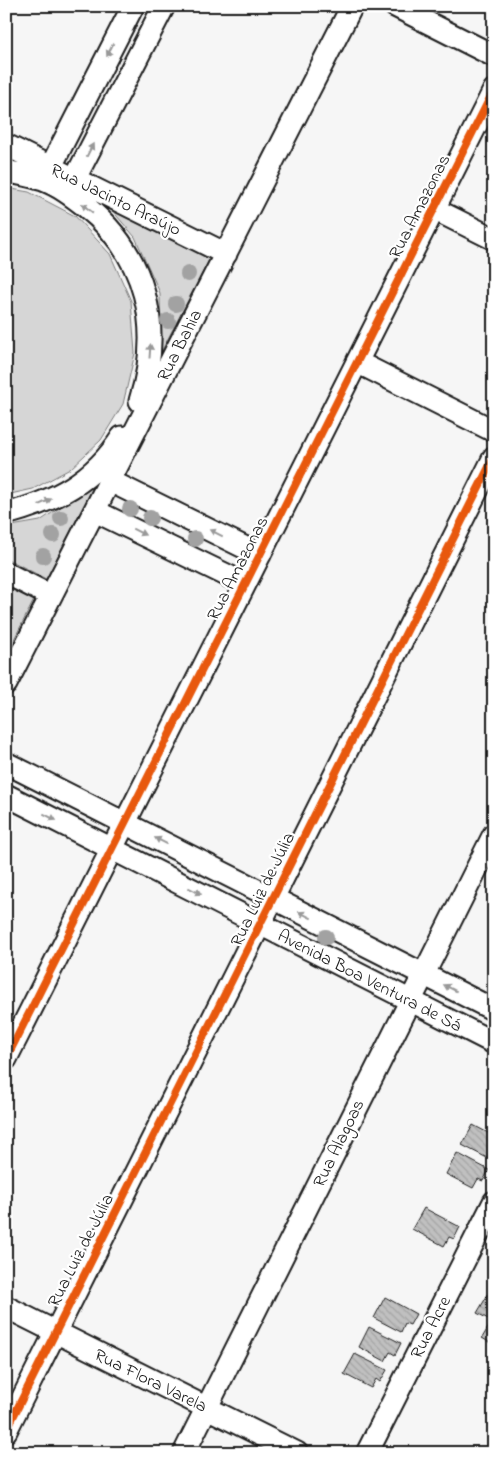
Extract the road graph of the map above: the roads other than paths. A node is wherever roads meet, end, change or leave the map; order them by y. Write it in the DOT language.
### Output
graph roads {
  1 [pos="133,6"];
  2 [pos="164,6"];
  3 [pos="352,6"];
  4 [pos="395,6"];
  5 [pos="494,56"];
  6 [pos="494,90"];
  7 [pos="6,145"];
  8 [pos="6,171"];
  9 [pos="47,174"];
  10 [pos="72,186"];
  11 [pos="434,209"];
  12 [pos="494,240"];
  13 [pos="226,254"];
  14 [pos="357,362"];
  15 [pos="139,415"];
  16 [pos="494,431"];
  17 [pos="494,457"];
  18 [pos="110,482"];
  19 [pos="95,511"];
  20 [pos="6,514"];
  21 [pos="260,555"];
  22 [pos="6,573"];
  23 [pos="245,584"];
  24 [pos="51,596"];
  25 [pos="6,684"];
  26 [pos="6,763"];
  27 [pos="6,795"];
  28 [pos="125,823"];
  29 [pos="494,834"];
  30 [pos="113,849"];
  31 [pos="274,898"];
  32 [pos="261,924"];
  33 [pos="423,974"];
  34 [pos="410,1000"];
  35 [pos="494,1010"];
  36 [pos="494,1042"];
  37 [pos="6,1059"];
  38 [pos="494,1202"];
  39 [pos="6,1307"];
  40 [pos="55,1333"];
  41 [pos="207,1407"];
  42 [pos="6,1431"];
  43 [pos="184,1453"];
  44 [pos="297,1453"];
  45 [pos="367,1453"];
  1 -- 9 [label="street, one-way"];
  10 -- 2 [label="street, one-way"];
  3 -- 13 [label="street, Rua Bahia"];
  4 -- 5 [label="street"];
  6 -- 11 [label="street, Rua Amazonas"];
  7 -- 9 [label="street, Rua Jacinto Araújo"];
  8 -- 9 [label="street"];
  9 -- 10 [label="street"];
  10 -- 13 [label="street, Rua Jacinto Araújo"];
  15 -- 10 [label="street, one-way"];
  11 -- 12 [label="street"];
  11 -- 14 [label="street, Rua Amazonas"];
  13 -- 15 [label="street, Rua Bahia"];
  14 -- 16 [label="street"];
  14 -- 21 [label="street, Rua Amazonas"];
  15 -- 18 [label="street, Rua Bahia"];
  20 -- 15 [label="street, one-way"];
  17 -- 31 [label="street, Rua Luiz de Júlia"];
  18 -- 19 [label="street, Rua Bahia"];
  21 -- 18 [label="street, one-way"];
  19 -- 23 [label="street, one-way"];
  19 -- 24 [label="street, Rua Bahia"];
  21 -- 23 [label="street, Rua Amazonas"];
  22 -- 24 [label="street"];
  23 -- 28 [label="street, Rua Amazonas"];
  24 -- 25 [label="street, Rua Bahia"];
  26 -- 28 [label="street, Avenida Boa Ventura de Sá"];
  27 -- 30 [label="street, Avenida Boa Ventura de Sá, one-way"];
  28 -- 30 [label="street, Rua Amazonas"];
  31 -- 28 [label="street, Avenida Boa Ventura de Sá, one-way"];
  29 -- 33 [label="street, Rua Alagoas"];
  30 -- 32 [label="street, Avenida Boa Ventura de Sá, one-way"];
  30 -- 37 [label="street, Rua Amazonas"];
  31 -- 32 [label="street, Rua Luiz de Júlia"];
  33 -- 31 [label="street, Avenida Boa Ventura de Sá, one-way"];
  32 -- 34 [label="street, Avenida Boa Ventura de Sá"];
  32 -- 40 [label="street, Rua Luiz de Júlia"];
  33 -- 34 [label="street, Rua Alagoas"];
  35 -- 33 [label="street, Avenida Boa Ventura de Sá, one-way"];
  34 -- 36 [label="street, Avenida Boa Ventura de Sá"];
  34 -- 41 [label="street, Rua Alagoas"];
  38 -- 45 [label="street, Rua Acre"];
  39 -- 40 [label="street, Rua Flora Varela"];
  40 -- 41 [label="street, Rua Flora Varela"];
  40 -- 42 [label="street, Rua Luiz de Júlia"];
  41 -- 43 [label="street, Rua Alagoas"];
  41 -- 44 [label="street, Rua Flora Varela"];
}
